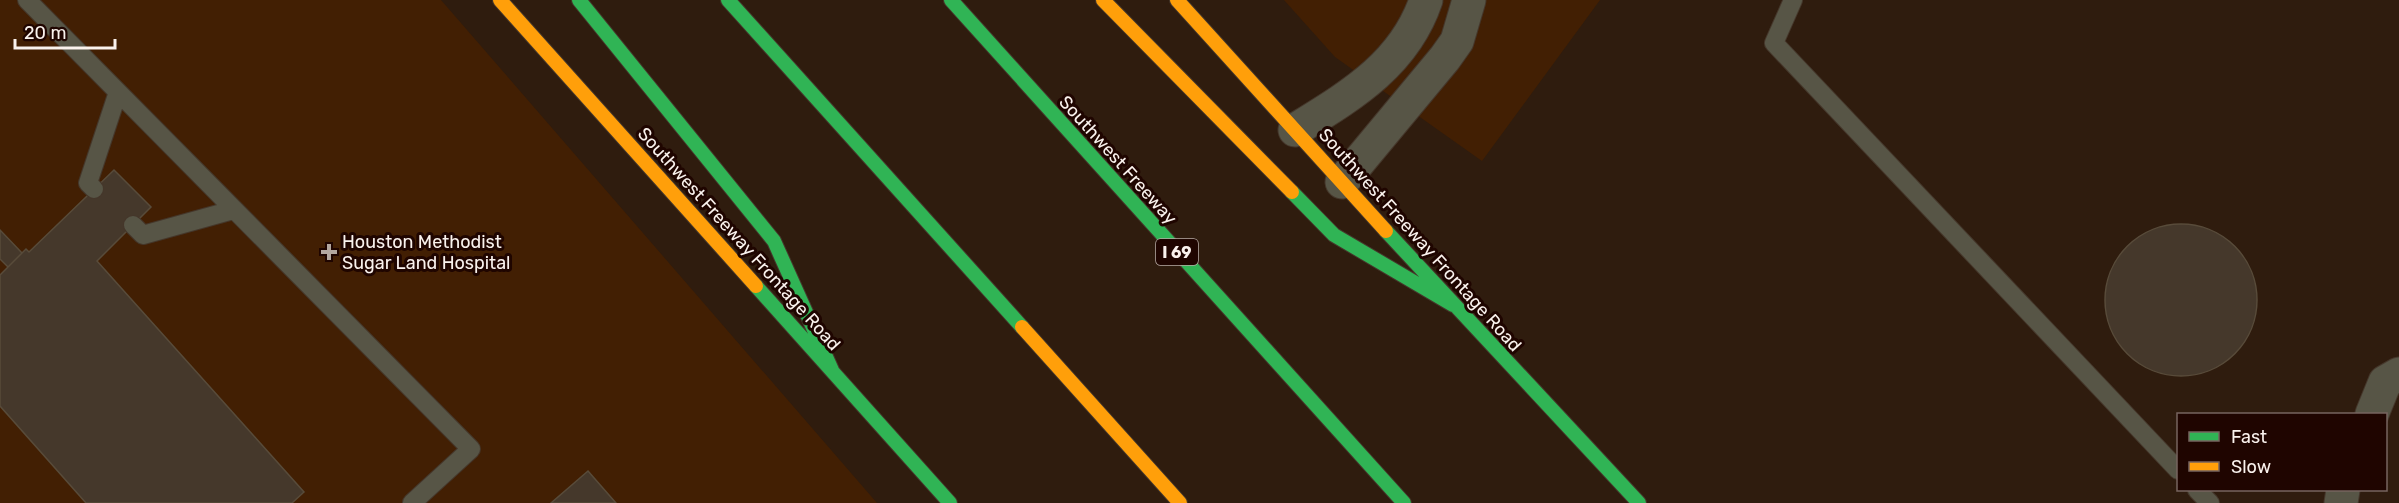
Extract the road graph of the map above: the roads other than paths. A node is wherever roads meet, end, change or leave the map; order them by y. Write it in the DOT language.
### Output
graph roads {
  1 [pos="27,0"];
  2 [pos="500,0"];
  3 [pos="579,0"];
  4 [pos="728,0"];
  5 [pos="951,0"];
  6 [pos="1102,0"];
  7 [pos="1177,0"];
  8 [pos="1426,0"];
  9 [pos="1469,0"];
  10 [pos="1793,0"];
  11 [pos="118,92"];
  12 [pos="1295,130"];
  13 [pos="1342,182"];
  14 [pos="94,189"];
  15 [pos="233,210"];
  16 [pos="133,225"];
  17 [pos="1453,305"];
  18 [pos="832,370"];
  19 [pos="2399,374"];
  20 [pos="2372,413"];
  21 [pos="2177,469"];
  22 [pos="2199,491"];
  23 [pos="412,503"];
  24 [pos="950,503"];
  25 [pos="1180,503"];
  26 [pos="1404,503"];
  27 [pos="1639,503"];
  28 [pos="2210,503"];
  1 -- 11 [label="lane"];
  2 -- 18 [label="main road, Southwest Freeway Frontage Road"];
  3 -- 18 [label="main road"];
  4 -- 25 [label="main road"];
  5 -- 26 [label="main road, Southwest Freeway / I 69"];
  6 -- 17 [label="main road"];
  7 -- 12 [label="main road, Southwest Freeway Frontage Road"];
  8 -- 12 [label="street"];
  9 -- 13 [label="street"];
  10 -- 21 [label="lane"];
  11 -- 14 [label="lane"];
  11 -- 15 [label="lane"];
  12 -- 13 [label="main road, Southwest Freeway Frontage Road"];
  13 -- 17 [label="main road, Southwest Freeway Frontage Road"];
  15 -- 16 [label="lane"];
  15 -- 23 [label="lane"];
  17 -- 27 [label="main road, Southwest Freeway Frontage Road"];
  18 -- 24 [label="main road, Southwest Freeway Frontage Road"];
  19 -- 20 [label="street"];
  22 -- 28 [label="lane"];
}
